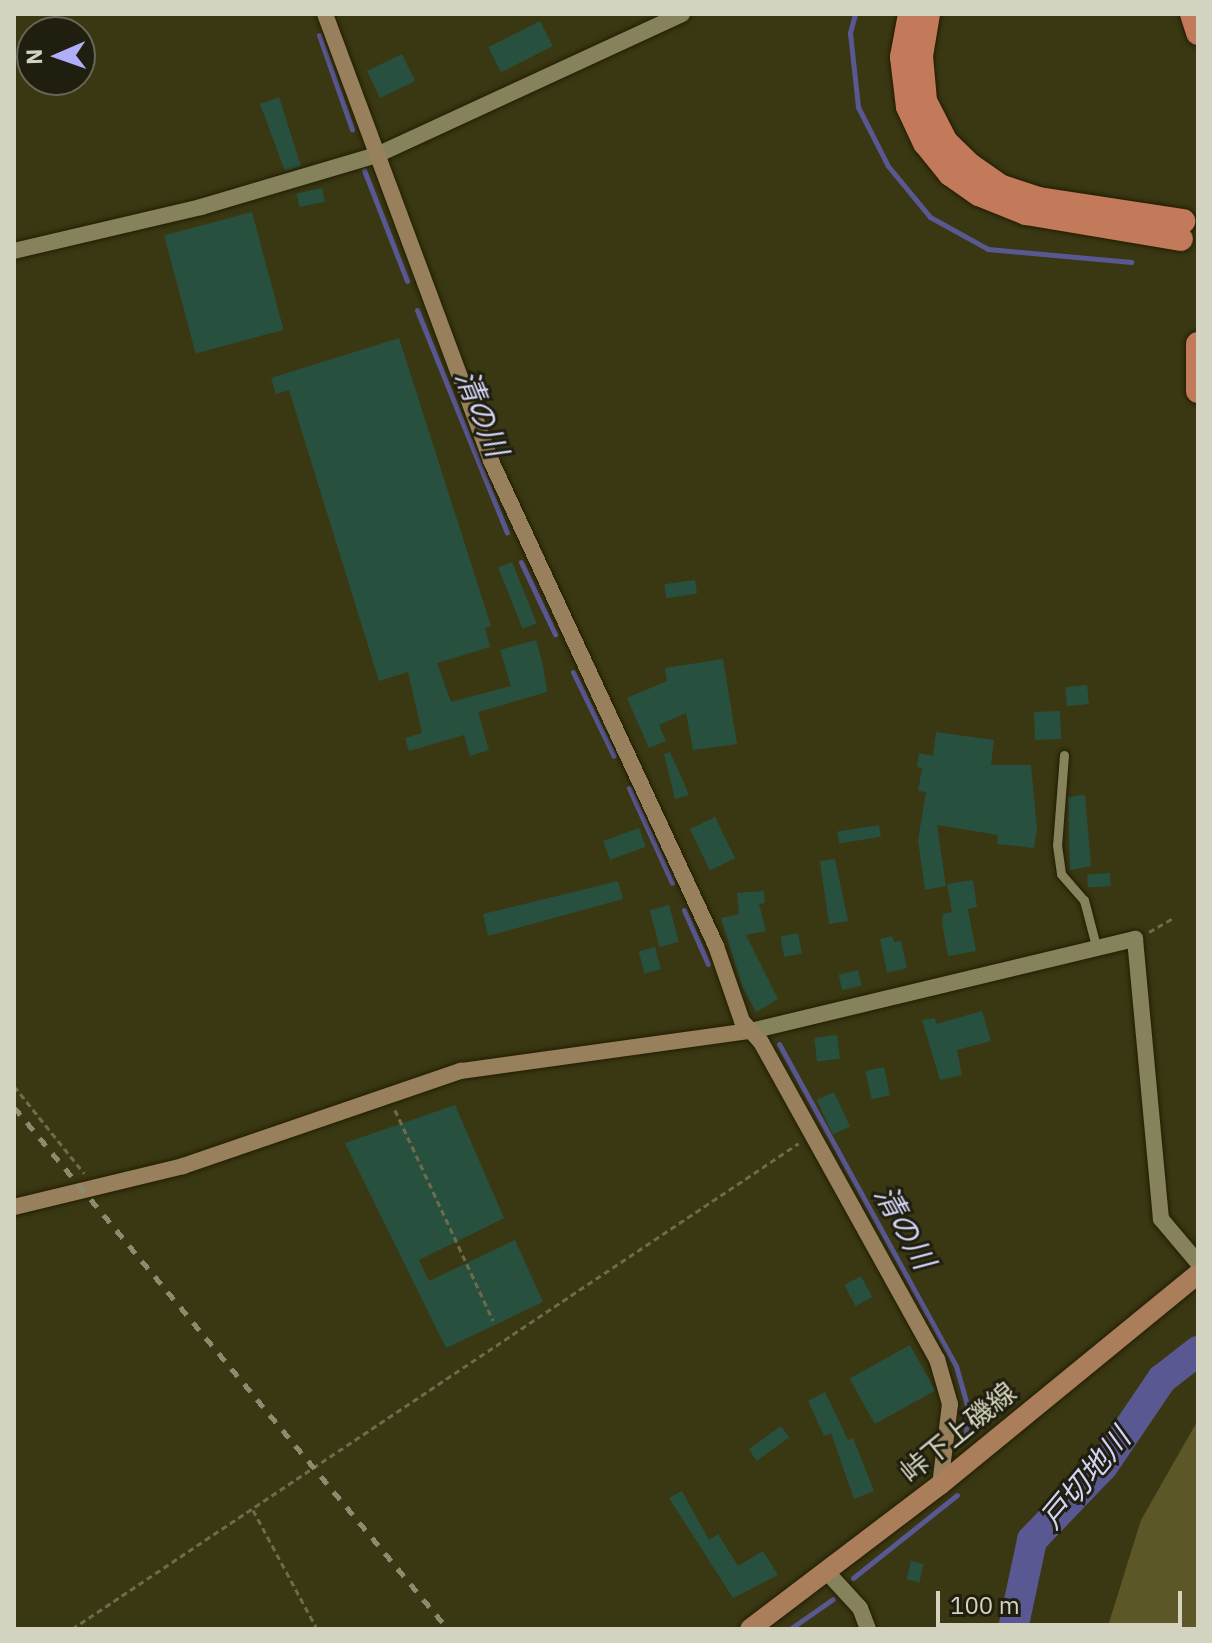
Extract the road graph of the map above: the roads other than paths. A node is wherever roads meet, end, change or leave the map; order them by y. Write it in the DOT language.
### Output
graph roads {
  1 [pos="325,14"];
  2 [pos="682,14"];
  3 [pos="910,14"];
  4 [pos="928,14"];
  5 [pos="1192,14"];
  6 [pos="1198,33"];
  7 [pos="377,155"];
  8 [pos="14,251"];
  9 [pos="1198,344"];
  10 [pos="1198,391"];
  11 [pos="1064,755"];
  12 [pos="1096,946"];
  13 [pos="751,1031"];
  14 [pos="14,1207"];
  15 [pos="1198,1263"];
  16 [pos="1198,1274"];
  17 [pos="940,1485"];
  18 [pos="826,1571"];
  19 [pos="750,1629"];
  20 [pos="868,1629"];
  1 -- 7 [label="street"];
  2 -- 7 [label="street"];
  3 -- 4 [label="highway"];
  5 -- 6 [label="highway"];
  7 -- 8 [label="street"];
  7 -- 13 [label="street"];
  9 -- 10 [label="highway"];
  11 -- 12 [label="lane"];
  12 -- 13 [label="street"];
  12 -- 15 [label="street"];
  13 -- 14 [label="street"];
  13 -- 17 [label="street"];
  16 -- 17 [label="main road, 峠下上磯線"];
  17 -- 18 [label="main road, 峠下上磯線"];
  18 -- 19 [label="main road, 峠下上磯線"];
  18 -- 20 [label="street"];
}
